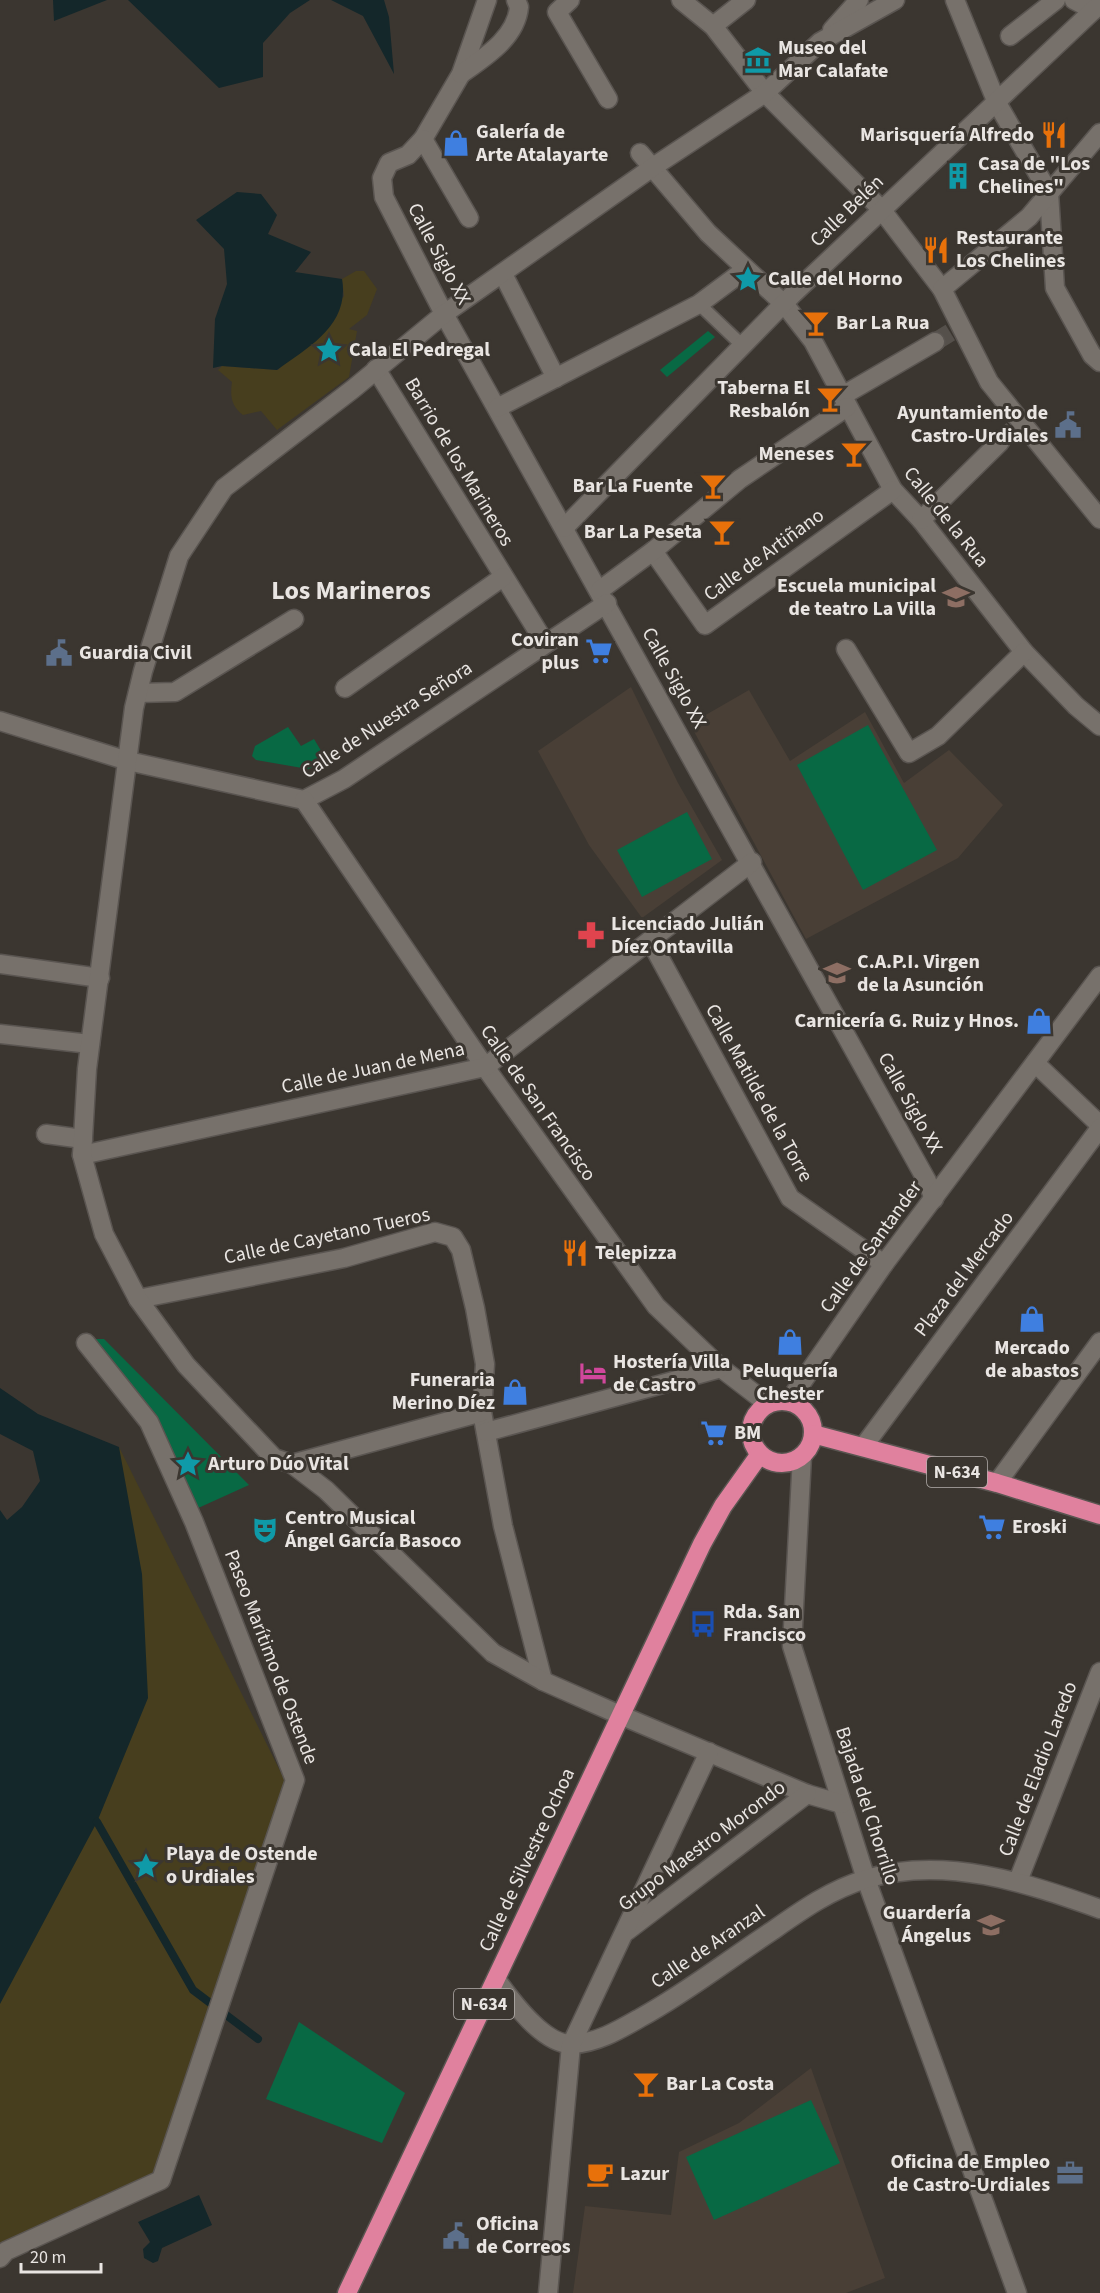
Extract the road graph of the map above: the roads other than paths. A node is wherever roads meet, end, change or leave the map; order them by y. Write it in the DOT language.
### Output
graph roads {
  1 [pos="487,0"];
  2 [pos="516,0"];
  3 [pos="681,0"];
  4 [pos="746,0"];
  5 [pos="859,0"];
  6 [pos="895,0"];
  7 [pos="955,0"];
  8 [pos="1056,0"];
  9 [pos="1074,0"];
  10 [pos="563,6"];
  11 [pos="1096,7"];
  12 [pos="713,26"];
  13 [pos="1010,36"];
  14 [pos="820,42"];
  15 [pos="461,74"];
  16 [pos="765,93"];
  17 [pos="608,99"];
  18 [pos="997,103"];
  19 [pos="1100,133"];
  20 [pos="423,139"];
  21 [pos="640,153"];
  22 [pos="653,167"];
  23 [pos="1050,193"];
  24 [pos="881,209"];
  25 [pos="469,218"];
  26 [pos="746,269"];
  27 [pos="503,274"];
  28 [pos="942,289"];
  29 [pos="699,304"];
  30 [pos="785,305"];
  31 [pos="444,314"];
  32 [pos="935,342"];
  33 [pos="744,347"];
  34 [pos="1100,362"];
  35 [pos="376,369"];
  36 [pos="556,378"];
  37 [pos="844,401"];
  38 [pos="497,408"];
  39 [pos="1000,442"];
  40 [pos="893,490"];
  41 [pos="1100,519"];
  42 [pos="921,520"];
  43 [pos="564,528"];
  44 [pos="653,551"];
  45 [pos="503,577"];
  46 [pos="603,597"];
  47 [pos="294,619"];
  48 [pos="545,643"];
  49 [pos="846,649"];
  50 [pos="1024,652"];
  51 [pos="345,688"];
  52 [pos="138,693"];
  53 [pos="0,721"];
  54 [pos="1100,726"];
  55 [pos="128,761"];
  56 [pos="304,800"];
  57 [pos="752,862"];
  58 [pos="650,940"];
  59 [pos="0,964"];
  60 [pos="1100,976"];
  61 [pos="100,978"];
  62 [pos="0,1034"];
  63 [pos="90,1044"];
  64 [pos="1035,1064"];
  65 [pos="484,1067"];
  66 [pos="1100,1127"];
  67 [pos="46,1134"];
  68 [pos="82,1147"];
  69 [pos="934,1198"];
  70 [pos="884,1264"];
  71 [pos="138,1299"];
  72 [pos="86,1342"];
  73 [pos="1100,1342"];
  74 [pos="721,1368"];
  75 [pos="789,1401"];
  76 [pos="768,1404"];
  77 [pos="482,1412"];
  78 [pos="486,1432"];
  79 [pos="813,1434"];
  80 [pos="863,1447"];
  81 [pos="760,1454"];
  82 [pos="802,1456"];
  83 [pos="292,1464"];
  84 [pos="997,1483"];
  85 [pos="1100,1515"];
  86 [pos="1100,1672"];
  87 [pos="543,1681"];
  88 [pos="620,1715"];
  89 [pos="710,1752"];
  90 [pos="807,1794"];
  91 [pos="842,1804"];
  92 [pos="866,1879"];
  93 [pos="1018,1881"];
  94 [pos="1100,1909"];
  95 [pos="624,1934"];
  96 [pos="496,1979"];
  97 [pos="571,2045"];
  98 [pos="0,2258"];
  99 [pos="347,2293"];
  100 [pos="548,2293"];
  101 [pos="1017,2293"];
  1 -- 15 [label="street"];
  2 -- 15 [label="street"];
  3 -- 12 [label="street"];
  4 -- 12 [label="street"];
  5 -- 14 [label="street"];
  6 -- 14 [label="street"];
  7 -- 18 [label="street"];
  8 -- 13 [label="street"];
  9 -- 11 [label="street, Calle Belén"];
  10 -- 17 [label="street"];
  11 -- 18 [label="street, Calle Belén"];
  12 -- 16 [label="street"];
  14 -- 16 [label="street"];
  15 -- 20 [label="street"];
  16 -- 22 [label="street"];
  16 -- 24 [label="street"];
  18 -- 23 [label="street"];
  18 -- 24 [label="street, Calle Belén"];
  19 -- 23 [label="street"];
  20 -- 25 [label="street"];
  20 -- 31 [label="street, Calle Siglo XX"];
  21 -- 22 [label="street, Calle de la Rua"];
  22 -- 26 [label="street, Calle de la Rua"];
  22 -- 27 [label="street"];
  23 -- 28 [label="street"];
  23 -- 34 [label="street"];
  24 -- 28 [label="street"];
  24 -- 30 [label="street, Calle Belén"];
  26 -- 29 [label="street"];
  26 -- 30 [label="street, Calle de la Rua"];
  27 -- 31 [label="street"];
  27 -- 36 [label="street"];
  28 -- 41 [label="street"];
  29 -- 33 [label="lane"];
  29 -- 36 [label="street"];
  30 -- 33 [label="street, Calle Belén"];
  30 -- 37 [label="street, Calle de la Rua"];
  31 -- 35 [label="street"];
  31 -- 38 [label="street, Calle Siglo XX"];
  32 -- 37 [label="street, Calle de Nuestra Señora"];
  33 -- 43 [label="street, Calle Belén"];
  35 -- 45 [label="street, Barrio de los Marineros"];
  35 -- 52 [label="street"];
  36 -- 38 [label="street"];
  37 -- 40 [label="street, Calle de la Rua"];
  37 -- 44 [label="street, Calle de Nuestra Señora"];
  38 -- 43 [label="street, Calle Siglo XX"];
  39 -- 42 [label="street"];
  40 -- 42 [label="street, Calle de la Rua"];
  40 -- 44 [label="street, Calle de Artiñano"];
  42 -- 50 [label="street, Calle de la Rua"];
  43 -- 46 [label="street, Calle Siglo XX"];
  44 -- 46 [label="street, Calle de Nuestra Señora"];
  45 -- 48 [label="street, Barrio de los Marineros"];
  45 -- 51 [label="street, Barrio de los Marineros"];
  46 -- 48 [label="street, Calle de Nuestra Señora"];
  46 -- 57 [label="street, Calle Siglo XX"];
  47 -- 52 [label="street"];
  48 -- 56 [label="street, Calle de Nuestra Señora"];
  49 -- 50 [label="street"];
  50 -- 54 [label="street, Calle de la Rua"];
  52 -- 55 [label="street"];
  53 -- 55 [label="street, Calle de Nuestra Señora"];
  55 -- 56 [label="street, Calle de Nuestra Señora"];
  55 -- 61 [label="street"];
  56 -- 65 [label="street, Calle de San Francisco"];
  57 -- 58 [label="street, Calle de Juan de Mena"];
  57 -- 69 [label="street, Calle Siglo XX"];
  58 -- 65 [label="street, Calle de Juan de Mena"];
  58 -- 70 [label="street, Calle Matilde de la Torre"];
  59 -- 61 [label="street"];
  60 -- 64 [label="street, Calle de Santander"];
  61 -- 63 [label="street"];
  62 -- 63 [label="street"];
  63 -- 68 [label="street"];
  64 -- 66 [label="street"];
  64 -- 69 [label="street, Calle de Santander"];
  65 -- 68 [label="street, Calle de Juan de Mena"];
  65 -- 74 [label="street, Calle de San Francisco"];
  66 -- 80 [label="street, Plaza del Mercado"];
  67 -- 68 [label="street"];
  68 -- 71 [label="street"];
  69 -- 70 [label="street, Calle de Santander"];
  70 -- 75 [label="street, Calle de Santander"];
  71 -- 77 [label="street, Calle de Cayetano Tueros"];
  71 -- 83 [label="street"];
  72 -- 98 [label="street, Paseo Marítimo de Ostende"];
  73 -- 84 [label="street"];
  74 -- 76 [label="street, Calle de San Francisco"];
  74 -- 78 [label="street"];
  75 -- 76 [label="highway"];
  75 -- 79 [label="highway"];
  76 -- 81 [label="highway"];
  77 -- 78 [label="street"];
  77 -- 83 [label="street"];
  78 -- 87 [label="street"];
  79 -- 80 [label="highway, N-634"];
  79 -- 82 [label="highway"];
  80 -- 84 [label="highway, N-634"];
  81 -- 82 [label="highway"];
  81 -- 88 [label="highway, Calle de Silvestre Ochoa / N-634"];
  82 -- 91 [label="street, Bajada del Chorrillo"];
  83 -- 87 [label="street"];
  84 -- 85 [label="highway, N-634"];
  86 -- 93 [label="street, Calle de Eladio Laredo"];
  87 -- 88 [label="street"];
  88 -- 89 [label="street"];
  88 -- 96 [label="highway, Calle de Silvestre Ochoa / N-634"];
  89 -- 90 [label="street"];
  89 -- 95 [label="street, Grupo Maestro Morondo"];
  90 -- 91 [label="street"];
  90 -- 95 [label="street, Grupo Maestro Morondo"];
  91 -- 92 [label="street, Bajada del Chorrillo"];
  92 -- 93 [label="street, Calle de Aranzal"];
  92 -- 97 [label="street, Calle de Aranzal"];
  92 -- 101 [label="street, Bajada del Chorrillo"];
  93 -- 94 [label="street, Calle de Aranzal"];
  95 -- 97 [label="street, Grupo Maestro Morondo"];
  96 -- 97 [label="street"];
  96 -- 99 [label="highway, Calle de Silvestre Ochoa / N-634"];
  97 -- 100 [label="street"];
}
